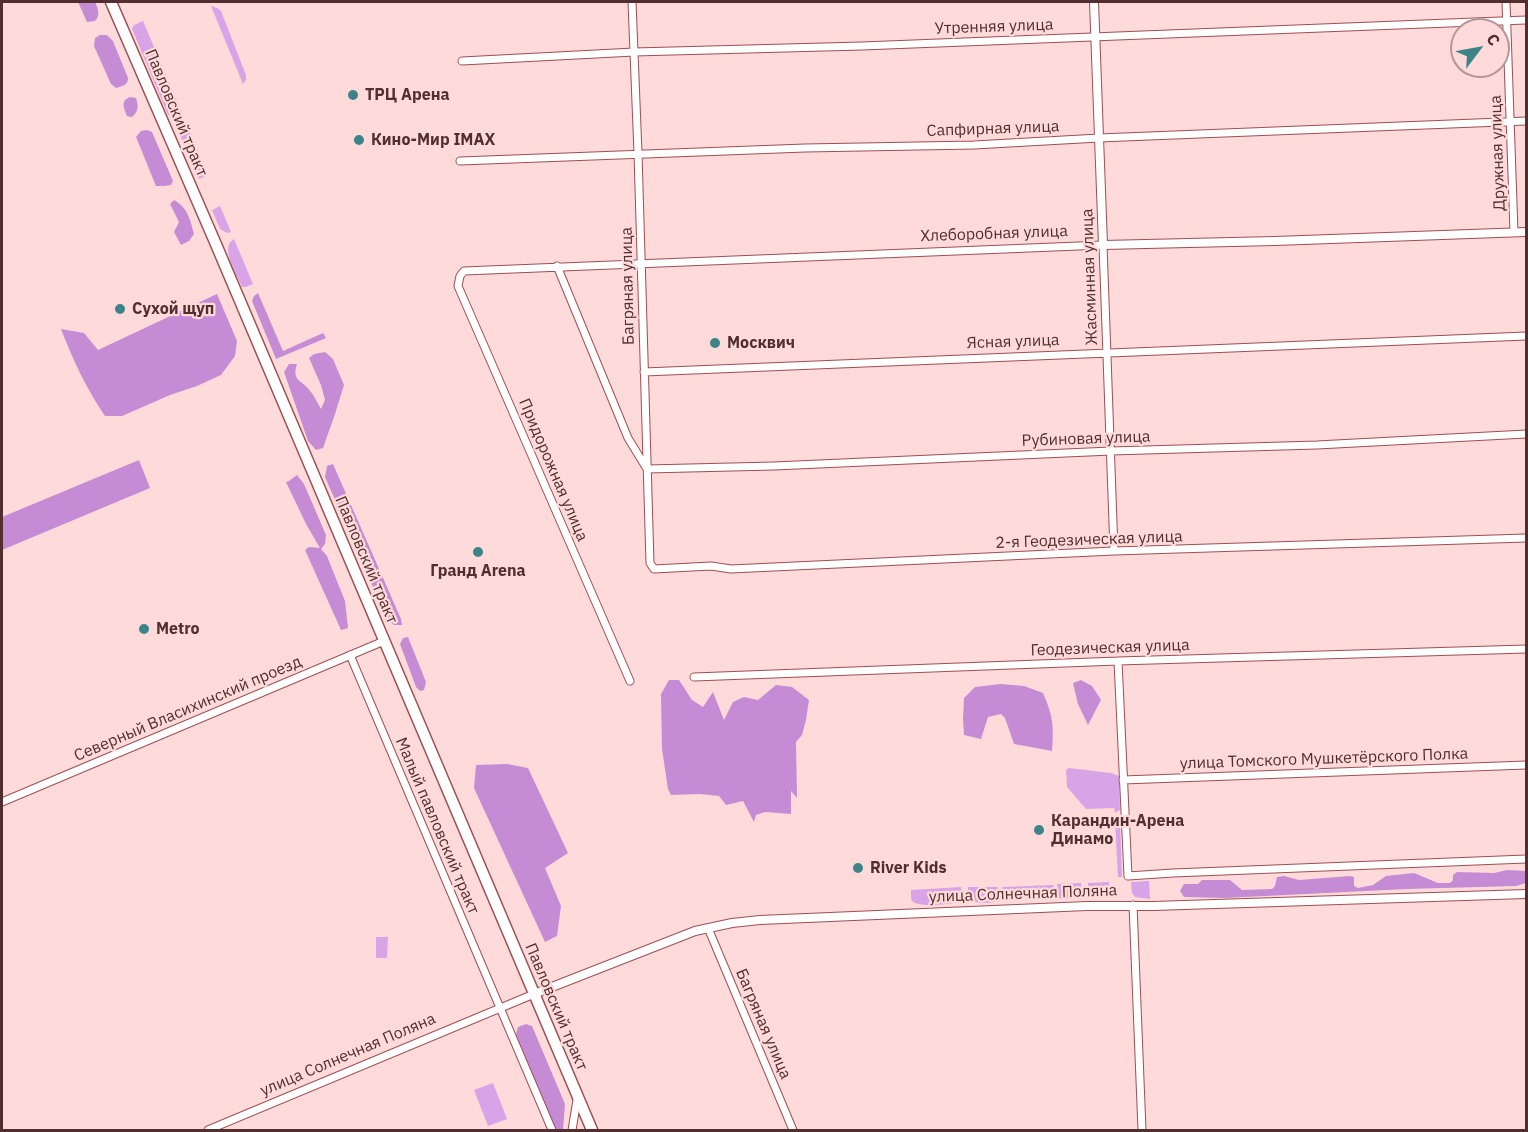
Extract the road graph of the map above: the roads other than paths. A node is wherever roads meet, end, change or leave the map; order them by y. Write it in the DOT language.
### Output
graph roads {
  1 [pos="111,2"];
  2 [pos="632,2"];
  3 [pos="1094,2"];
  4 [pos="1506,2"];
  5 [pos="1507,18"];
  6 [pos="1527,20"];
  7 [pos="1510,21"];
  8 [pos="1450,23"];
  9 [pos="1095,37"];
  10 [pos="634,52"];
  11 [pos="462,61"];
  12 [pos="1509,78"];
  13 [pos="1527,121"];
  14 [pos="1510,122"];
  15 [pos="1099,138"];
  16 [pos="638,153"];
  17 [pos="460,161"];
  18 [pos="1514,232"];
  19 [pos="1527,232"];
  20 [pos="1103,245"];
  21 [pos="641,264"];
  22 [pos="557,266"];
  23 [pos="464,271"];
  24 [pos="1527,336"];
  25 [pos="1108,352"];
  26 [pos="644,372"];
  27 [pos="1527,434"];
  28 [pos="1111,451"];
  29 [pos="647,469"];
  30 [pos="1527,538"];
  31 [pos="1114,551"];
  32 [pos="654,569"];
  33 [pos="384,641"];
  34 [pos="1527,649"];
  35 [pos="350,655"];
  36 [pos="1118,661"];
  37 [pos="694,677"];
  38 [pos="630,681"];
  39 [pos="1527,765"];
  40 [pos="1123,780"];
  41 [pos="2,802"];
  42 [pos="1527,859"];
  43 [pos="1527,894"];
  44 [pos="1134,905"];
  45 [pos="708,928"];
  46 [pos="534,993"];
  47 [pos="500,1007"];
  48 [pos="578,1097"];
  49 [pos="208,1131"];
  50 [pos="552,1131"];
  51 [pos="572,1131"];
  52 [pos="592,1131"];
  53 [pos="794,1131"];
  54 [pos="1142,1131"];
  1 -- 33 [label="main road, Павловский тракт"];
  2 -- 10 [label="street, Багряная улица"];
  3 -- 9 [label="street, Жасминная улица"];
  4 -- 5 [label="street, Дружная улица"];
  6 -- 7 [label="street, Утренняя улица"];
  8 -- 9 [label="street, Утренняя улица"];
  9 -- 10 [label="street, Утренняя улица"];
  9 -- 15 [label="street, Жасминная улица"];
  10 -- 11 [label="street, Утренняя улица"];
  10 -- 16 [label="street, Багряная улица"];
  12 -- 14 [label="street, Дружная улица"];
  13 -- 14 [label="street, Сапфирная улица"];
  14 -- 15 [label="street, Сапфирная улица"];
  14 -- 18 [label="street, Дружная улица"];
  15 -- 16 [label="street, Сапфирная улица"];
  15 -- 20 [label="street, Жасминная улица"];
  16 -- 17 [label="street, Сапфирная улица"];
  16 -- 21 [label="street, Багряная улица"];
  18 -- 19 [label="street, Хлеборобная улица"];
  18 -- 20 [label="street, Хлеборобная улица"];
  20 -- 21 [label="street, Хлеборобная улица"];
  20 -- 25 [label="street, Жасминная улица"];
  21 -- 22 [label="street, Хлеборобная улица"];
  21 -- 26 [label="street, Багряная улица"];
  22 -- 23 [label="street, Хлеборобная улица"];
  22 -- 29 [label="street"];
  23 -- 38 [label="street, Придорожная улица"];
  24 -- 25 [label="street, Ясная улица"];
  25 -- 26 [label="street, Ясная улица"];
  25 -- 28 [label="street, Жасминная улица"];
  26 -- 29 [label="street, Багряная улица"];
  27 -- 28 [label="street, Рубиновая улица"];
  28 -- 29 [label="street, Рубиновая улица"];
  28 -- 31 [label="street, Жасминная улица"];
  29 -- 32 [label="street, Багряная улица"];
  30 -- 31 [label="street, 2-я Геодезическая улица"];
  31 -- 32 [label="street, 2-я Геодезическая улица"];
  33 -- 35 [label="street, Северный Власихинский проезд"];
  33 -- 46 [label="main road, Павловский тракт"];
  34 -- 36 [label="street, Геодезическая улица"];
  35 -- 41 [label="street, Северный Власихинский проезд"];
  35 -- 47 [label="street, Малый павловский тракт"];
  36 -- 37 [label="street, Геодезическая улица"];
  36 -- 40 [label="street"];
  39 -- 40 [label="street, улица Томского Мушкетёрского Полка"];
  40 -- 42 [label="street"];
  43 -- 44 [label="street, улица Солнечная Поляна"];
  44 -- 45 [label="street, улица Солнечная Поляна"];
  44 -- 54 [label="street"];
  45 -- 46 [label="street, улица Солнечная Поляна"];
  45 -- 53 [label="street, Багряная улица"];
  46 -- 47 [label="street, улица Солнечная Поляна"];
  46 -- 48 [label="main road, Павловский тракт"];
  47 -- 49 [label="street, улица Солнечная Поляна"];
  47 -- 50 [label="street"];
  48 -- 51 [label="street"];
  48 -- 52 [label="main road, Павловский тракт"];
}
